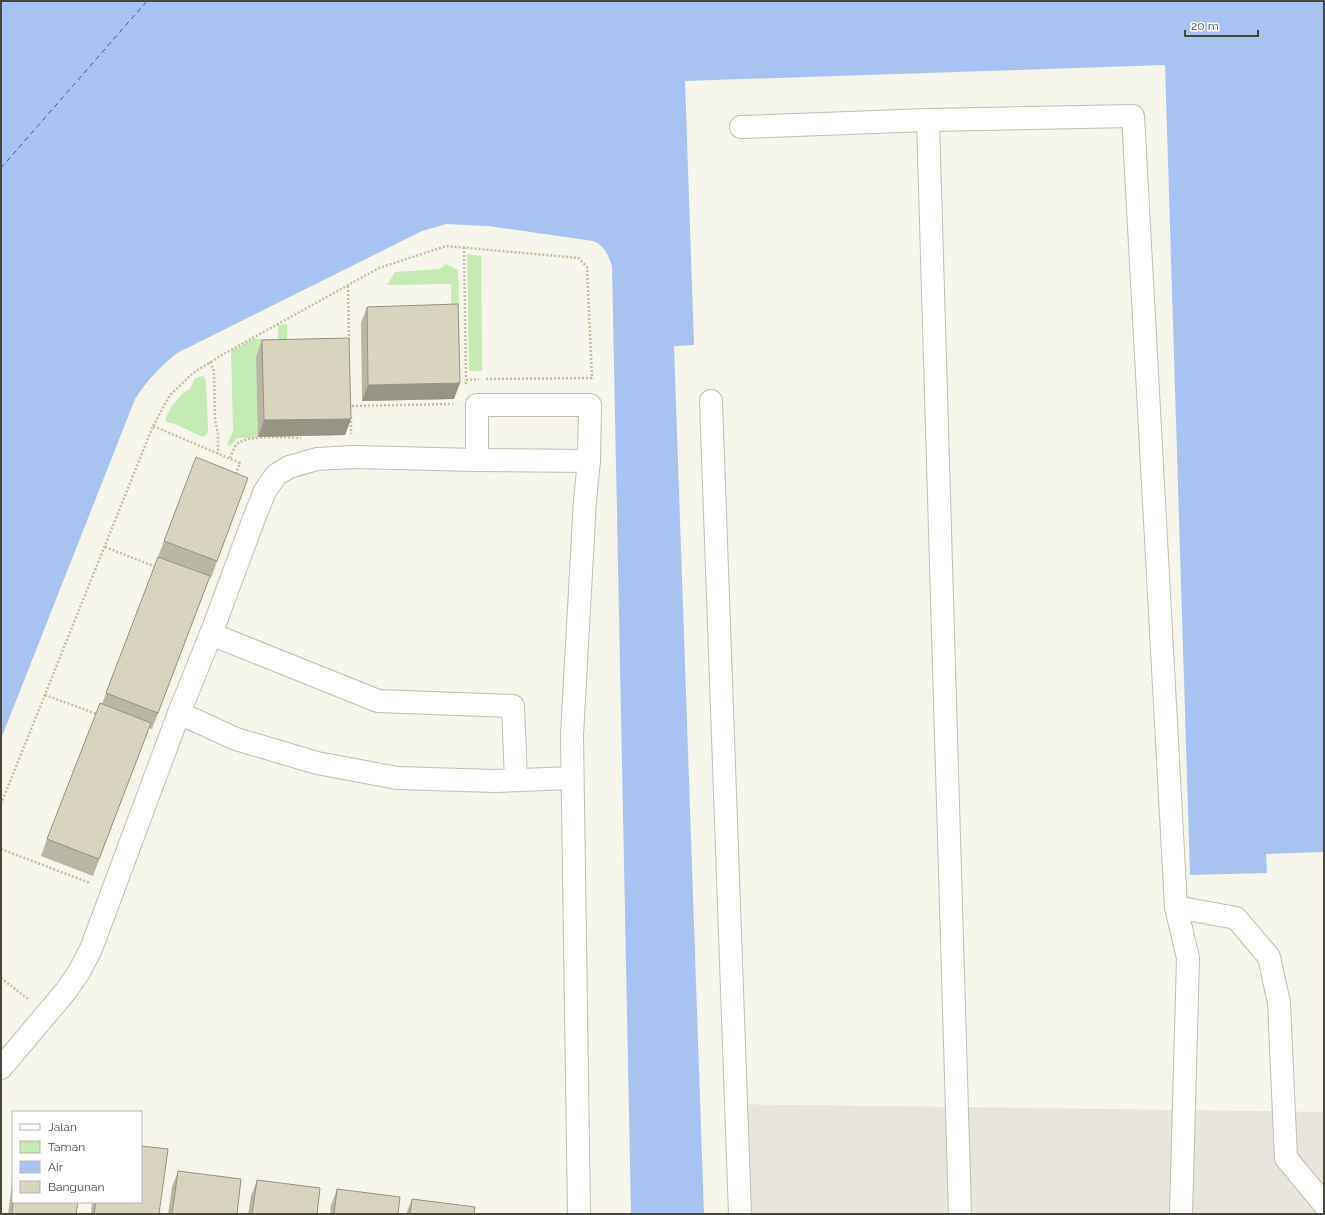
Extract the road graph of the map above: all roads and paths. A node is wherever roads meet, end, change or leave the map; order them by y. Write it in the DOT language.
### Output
graph roads {
  1 [pos="928,120"];
  2 [pos="741,127"];
  3 [pos="464,247"];
  4 [pos="348,286"];
  5 [pos="349,346"];
  6 [pos="210,362"];
  7 [pos="466,380"];
  8 [pos="466,388"];
  9 [pos="350,399"];
  10 [pos="711,401"];
  11 [pos="459,404"];
  12 [pos="350,406"];
  13 [pos="153,426"];
  14 [pos="351,437"];
  15 [pos="305,438"];
  16 [pos="218,454"];
  17 [pos="230,458"];
  18 [pos="477,460"];
  19 [pos="590,461"];
  20 [pos="240,463"];
  21 [pos="104,547"];
  22 [pos="160,569"];
  23 [pos="211,634"];
  24 [pos="45,694"];
  25 [pos="179,713"];
  26 [pos="102,716"];
  27 [pos="572,778"];
  28 [pos="516,780"];
  29 [pos="1,804"];
  30 [pos="1,849"];
  31 [pos="94,885"];
  32 [pos="1176,907"];
  33 [pos="1,1068"];
  34 [pos="1324,1204"];
  35 [pos="579,1214"];
  36 [pos="740,1214"];
  37 [pos="960,1214"];
  38 [pos="1181,1214"];
  1 -- 2 [label="lane"];
  1 -- 32 [label="lane"];
  1 -- 37 [label="lane"];
  3 -- 4 [label="path"];
  3 -- 7 [label="path"];
  3 -- 7 [label="path"];
  4 -- 5 [label="path"];
  4 -- 6 [label="path"];
  6 -- 13 [label="path"];
  6 -- 16 [label="path"];
  7 -- 8 [label="path"];
  9 -- 12 [label="path"];
  10 -- 36 [label="lane"];
  11 -- 12 [label="path"];
  12 -- 14 [label="path"];
  13 -- 16 [label="path"];
  13 -- 21 [label="path"];
  15 -- 17 [label="path"];
  16 -- 17 [label="path"];
  17 -- 20 [label="path"];
  18 -- 19 [label="lane"];
  18 -- 19 [label="lane"];
  18 -- 23 [label="lane"];
  19 -- 27 [label="lane"];
  21 -- 22 [label="path"];
  21 -- 24 [label="path"];
  23 -- 25 [label="lane"];
  23 -- 28 [label="lane"];
  24 -- 26 [label="path"];
  24 -- 29 [label="path"];
  25 -- 28 [label="lane"];
  25 -- 33 [label="lane"];
  27 -- 28 [label="lane"];
  27 -- 35 [label="lane"];
  30 -- 31 [label="path"];
  32 -- 34 [label="lane"];
  32 -- 38 [label="lane"];
}
